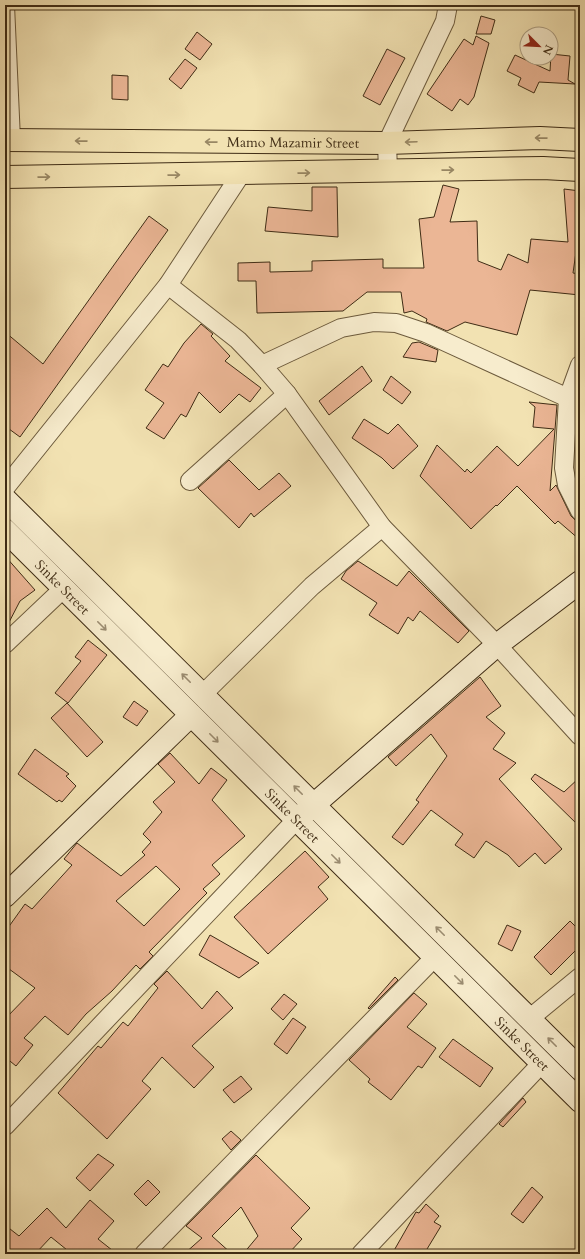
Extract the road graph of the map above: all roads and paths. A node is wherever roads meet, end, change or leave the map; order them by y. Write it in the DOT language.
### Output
graph roads {
  1 [pos="5,5"];
  2 [pos="448,5"];
  3 [pos="8,140"];
  4 [pos="580,140"];
  5 [pos="387,143"];
  6 [pos="580,170"];
  7 [pos="388,171"];
  8 [pos="241,174"];
  9 [pos="5,177"];
  10 [pos="168,285"];
  11 [pos="262,365"];
  12 [pos="580,365"];
  13 [pos="287,394"];
  14 [pos="568,398"];
  15 [pos="190,481"];
  16 [pos="5,488"];
  17 [pos="5,499"];
  18 [pos="580,511"];
  19 [pos="382,527"];
  20 [pos="5,530"];
  21 [pos="580,582"];
  22 [pos="64,588"];
  23 [pos="5,644"];
  24 [pos="497,645"];
  25 [pos="202,695"];
  26 [pos="191,715"];
  27 [pos="580,736"];
  28 [pos="313,805"];
  29 [pos="296,819"];
  30 [pos="5,896"];
  31 [pos="435,957"];
  32 [pos="580,977"];
  33 [pos="529,1019"];
  34 [pos="542,1063"];
  35 [pos="580,1069"];
  36 [pos="580,1101"];
  37 [pos="5,1126"];
  38 [pos="144,1254"];
  39 [pos="361,1254"];
  1 -- 3 [label="street"];
  2 -- 5 [label="street"];
  5 -- 3 [label="main road, Mamo Mazamir Street, one-way"];
  4 -- 5 [label="main road, Mamo Mazamir Street, one-way"];
  5 -- 7 [label="street"];
  7 -- 6 [label="main road, Mamo Mazamir Street, one-way"];
  8 -- 7 [label="main road, Mamo Mazamir Street, one-way"];
  9 -- 8 [label="main road, Mamo Mazamir Street, one-way"];
  8 -- 10 [label="street"];
  10 -- 11 [label="street"];
  10 -- 16 [label="street"];
  11 -- 13 [label="street"];
  11 -- 14 [label="street"];
  12 -- 14 [label="street"];
  13 -- 15 [label="street"];
  13 -- 19 [label="street"];
  14 -- 18 [label="street"];
  25 -- 17 [label="street, Sinke Street, one-way"];
  19 -- 24 [label="street"];
  19 -- 25 [label="street"];
  20 -- 22 [label="street, Sinke Street"];
  21 -- 24 [label="street"];
  22 -- 23 [label="street"];
  22 -- 26 [label="street, Sinke Street, one-way"];
  24 -- 27 [label="street"];
  24 -- 28 [label="street"];
  28 -- 25 [label="street, Sinke Street, one-way"];
  26 -- 29 [label="street, Sinke Street, one-way"];
  26 -- 30 [label="street"];
  28 -- 29 [label="street"];
  33 -- 28 [label="street, Sinke Street, one-way"];
  29 -- 31 [label="street, Sinke Street, one-way"];
  29 -- 37 [label="street"];
  31 -- 34 [label="street, Sinke Street, one-way"];
  31 -- 38 [label="street"];
  32 -- 33 [label="street"];
  35 -- 33 [label="street, Sinke Street, one-way"];
  34 -- 36 [label="street, Sinke Street"];
  34 -- 39 [label="street"];
}
